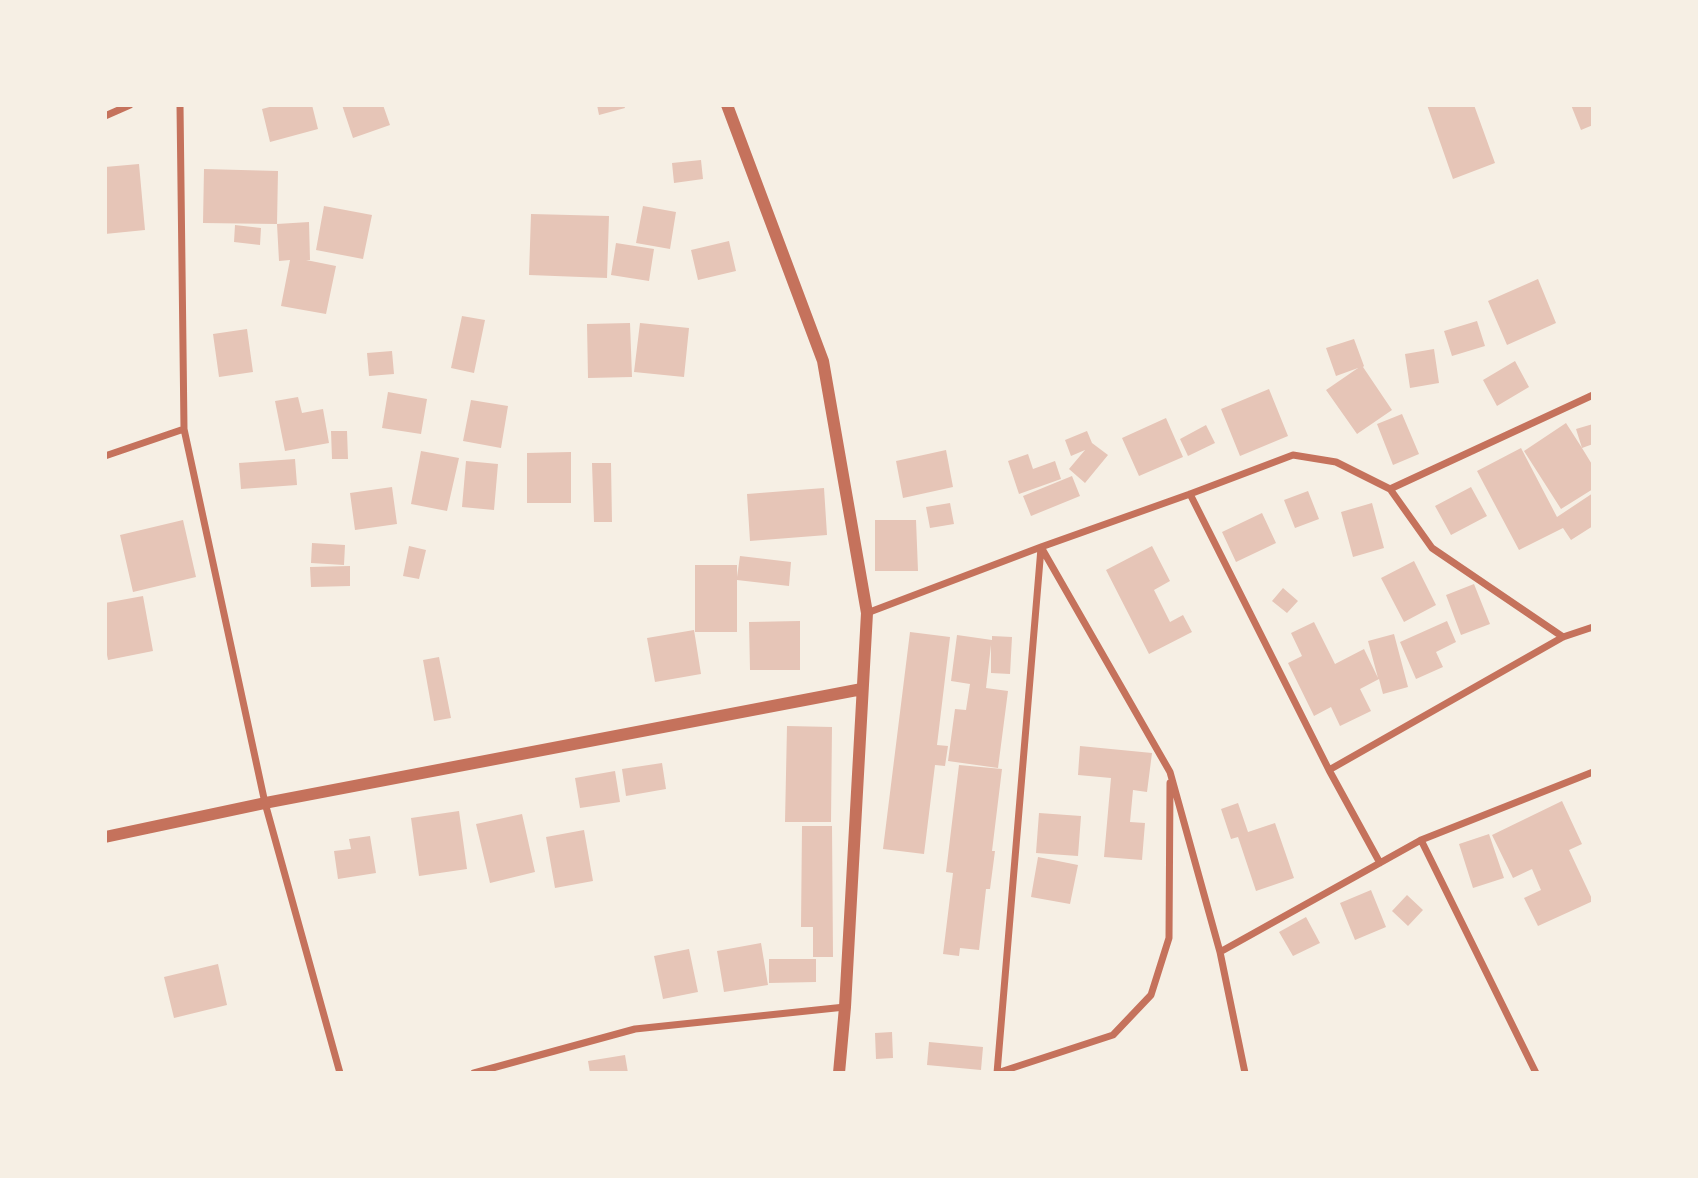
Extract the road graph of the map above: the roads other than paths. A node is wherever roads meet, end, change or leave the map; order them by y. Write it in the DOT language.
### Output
graph roads {
  1 [pos="130,105"];
  2 [pos="180,105"];
  3 [pos="727,105"];
  4 [pos="105,116"];
  5 [pos="1593,395"];
  6 [pos="184,429"];
  7 [pos="105,456"];
  8 [pos="1390,489"];
  9 [pos="1190,494"];
  10 [pos="1041,547"];
  11 [pos="867,613"];
  12 [pos="1593,627"];
  13 [pos="1563,637"];
  14 [pos="862,689"];
  15 [pos="1329,771"];
  16 [pos="1170,772"];
  17 [pos="1593,772"];
  18 [pos="265,803"];
  19 [pos="105,837"];
  20 [pos="1420,840"];
  21 [pos="1380,863"];
  22 [pos="1220,952"];
  23 [pos="845,1007"];
  24 [pos="340,1073"];
  25 [pos="474,1073"];
  26 [pos="839,1073"];
  27 [pos="998,1073"];
  28 [pos="1245,1073"];
  29 [pos="1536,1073"];
  1 -- 4 [label="street"];
  2 -- 6 [label="street"];
  3 -- 11 [label="street"];
  5 -- 8 [label="street"];
  6 -- 7 [label="street"];
  6 -- 18 [label="street"];
  8 -- 9 [label="street"];
  8 -- 13 [label="street"];
  9 -- 10 [label="street"];
  9 -- 15 [label="street"];
  10 -- 11 [label="street"];
  10 -- 16 [label="street"];
  10 -- 27 [label="street"];
  11 -- 14 [label="street"];
  12 -- 13 [label="street"];
  13 -- 15 [label="street"];
  14 -- 18 [label="street"];
  14 -- 23 [label="street"];
  15 -- 21 [label="street"];
  16 -- 22 [label="street"];
  16 -- 27 [label="street"];
  17 -- 20 [label="street"];
  18 -- 19 [label="street"];
  18 -- 24 [label="street"];
  20 -- 21 [label="street"];
  20 -- 29 [label="street"];
  21 -- 22 [label="street"];
  22 -- 28 [label="street"];
  23 -- 25 [label="street"];
  23 -- 26 [label="street"];
}
